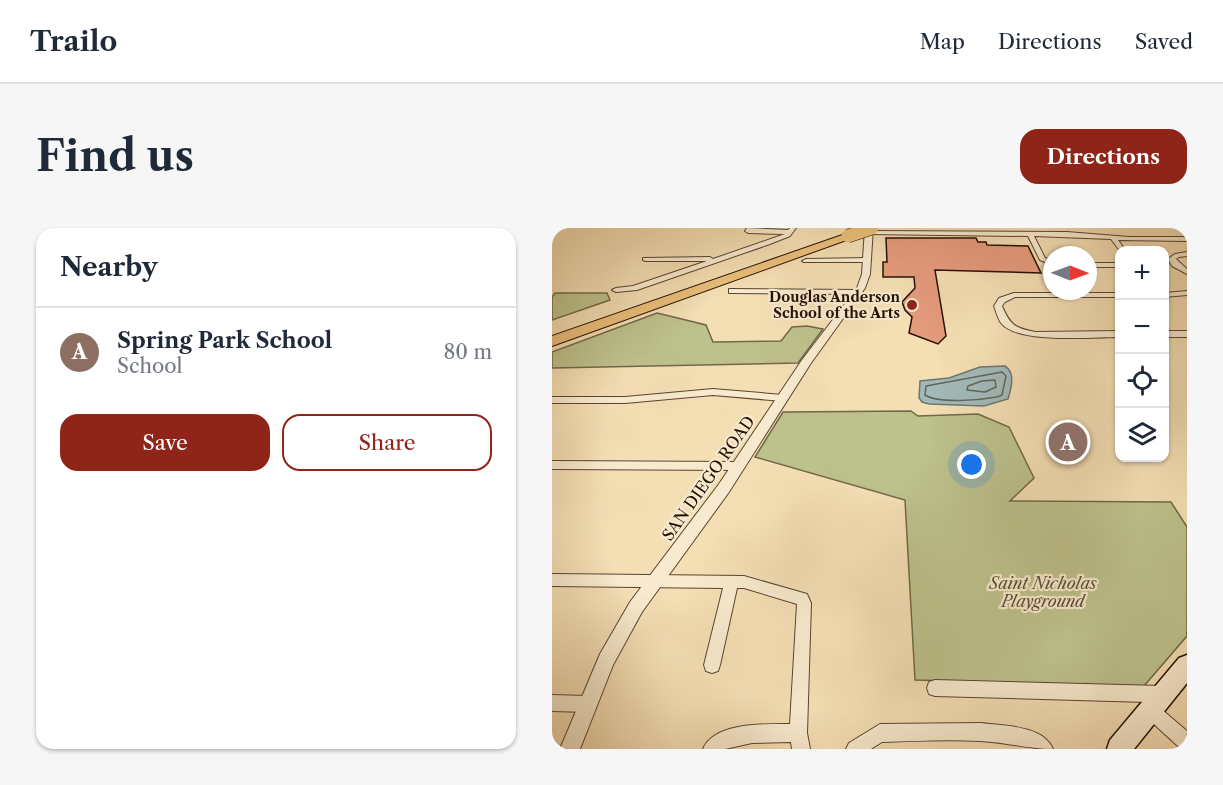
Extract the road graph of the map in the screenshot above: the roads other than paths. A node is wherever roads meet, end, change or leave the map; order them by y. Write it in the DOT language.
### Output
graph roads {
  1 [pos="750,228"];
  2 [pos="1090,228"];
  3 [pos="1136,228"];
  4 [pos="792,230"];
  5 [pos="870,230"];
  6 [pos="1009,231"];
  7 [pos="843,232"];
  8 [pos="1030,234"];
  9 [pos="1104,237"];
  10 [pos="1113,238"];
  11 [pos="1147,239"];
  12 [pos="1187,239"];
  13 [pos="1119,246"];
  14 [pos="1187,254"];
  15 [pos="645,259"];
  16 [pos="720,259"];
  17 [pos="1043,259"];
  18 [pos="867,260"];
  19 [pos="806,261"];
  20 [pos="1097,265"];
  21 [pos="1115,265"];
  22 [pos="1187,272"];
  23 [pos="616,290"];
  24 [pos="732,291"];
  25 [pos="859,292"];
  26 [pos="1187,293"];
  27 [pos="1115,295"];
  28 [pos="1169,295"];
  29 [pos="552,327"];
  30 [pos="1115,334"];
  31 [pos="1169,334"];
  32 [pos="1187,334"];
  33 [pos="552,341"];
  34 [pos="783,398"];
  35 [pos="552,400"];
  36 [pos="552,465"];
  37 [pos="738,466"];
  38 [pos="552,580"];
  39 [pos="656,581"];
  40 [pos="731,582"];
  41 [pos="712,665"];
  42 [pos="1187,666"];
  43 [pos="935,688"];
  44 [pos="1156,702"];
  45 [pos="552,703"];
  46 [pos="587,704"];
  47 [pos="799,741"];
  48 [pos="1187,743"];
  49 [pos="570,749"];
  50 [pos="712,749"];
  51 [pos="855,749"];
  52 [pos="1044,749"];
  53 [pos="1119,749"];
  1 -- 4 [label="street"];
  2 -- 9 [label="street"];
  3 -- 11 [label="street"];
  4 -- 16 [label="street"];
  5 -- 6 [label="street"];
  5 -- 7 [label="highway, bridge"];
  5 -- 18 [label="street, SAN DIEGO ROAD"];
  6 -- 8 [label="street"];
  7 -- 29 [label="highway"];
  7 -- 33 [label="highway"];
  8 -- 9 [label="street"];
  8 -- 17 [label="street"];
  9 -- 10 [label="street"];
  10 -- 11 [label="street"];
  10 -- 13 [label="street"];
  11 -- 12 [label="street"];
  14 -- 22 [label="street"];
  15 -- 16 [label="street"];
  16 -- 23 [label="street"];
  18 -- 19 [label="street"];
  18 -- 25 [label="street, SAN DIEGO ROAD"];
  20 -- 21 [label="street"];
  24 -- 25 [label="street"];
  25 -- 34 [label="street, SAN DIEGO ROAD"];
  26 -- 28 [label="street"];
  27 -- 30 [label="street"];
  31 -- 32 [label="street"];
  34 -- 35 [label="street"];
  34 -- 37 [label="street, SAN DIEGO ROAD"];
  36 -- 37 [label="street"];
  37 -- 39 [label="street, SAN DIEGO ROAD"];
  38 -- 39 [label="street"];
  39 -- 40 [label="street"];
  39 -- 46 [label="street, SAN DIEGO ROAD"];
  40 -- 41 [label="street"];
  40 -- 47 [label="street"];
  42 -- 44 [label="main road"];
  43 -- 44 [label="street"];
  44 -- 48 [label="street"];
  44 -- 53 [label="main road"];
  45 -- 46 [label="street"];
  46 -- 49 [label="street, SAN DIEGO ROAD"];
  47 -- 50 [label="street"];
  51 -- 52 [label="street"];
}
